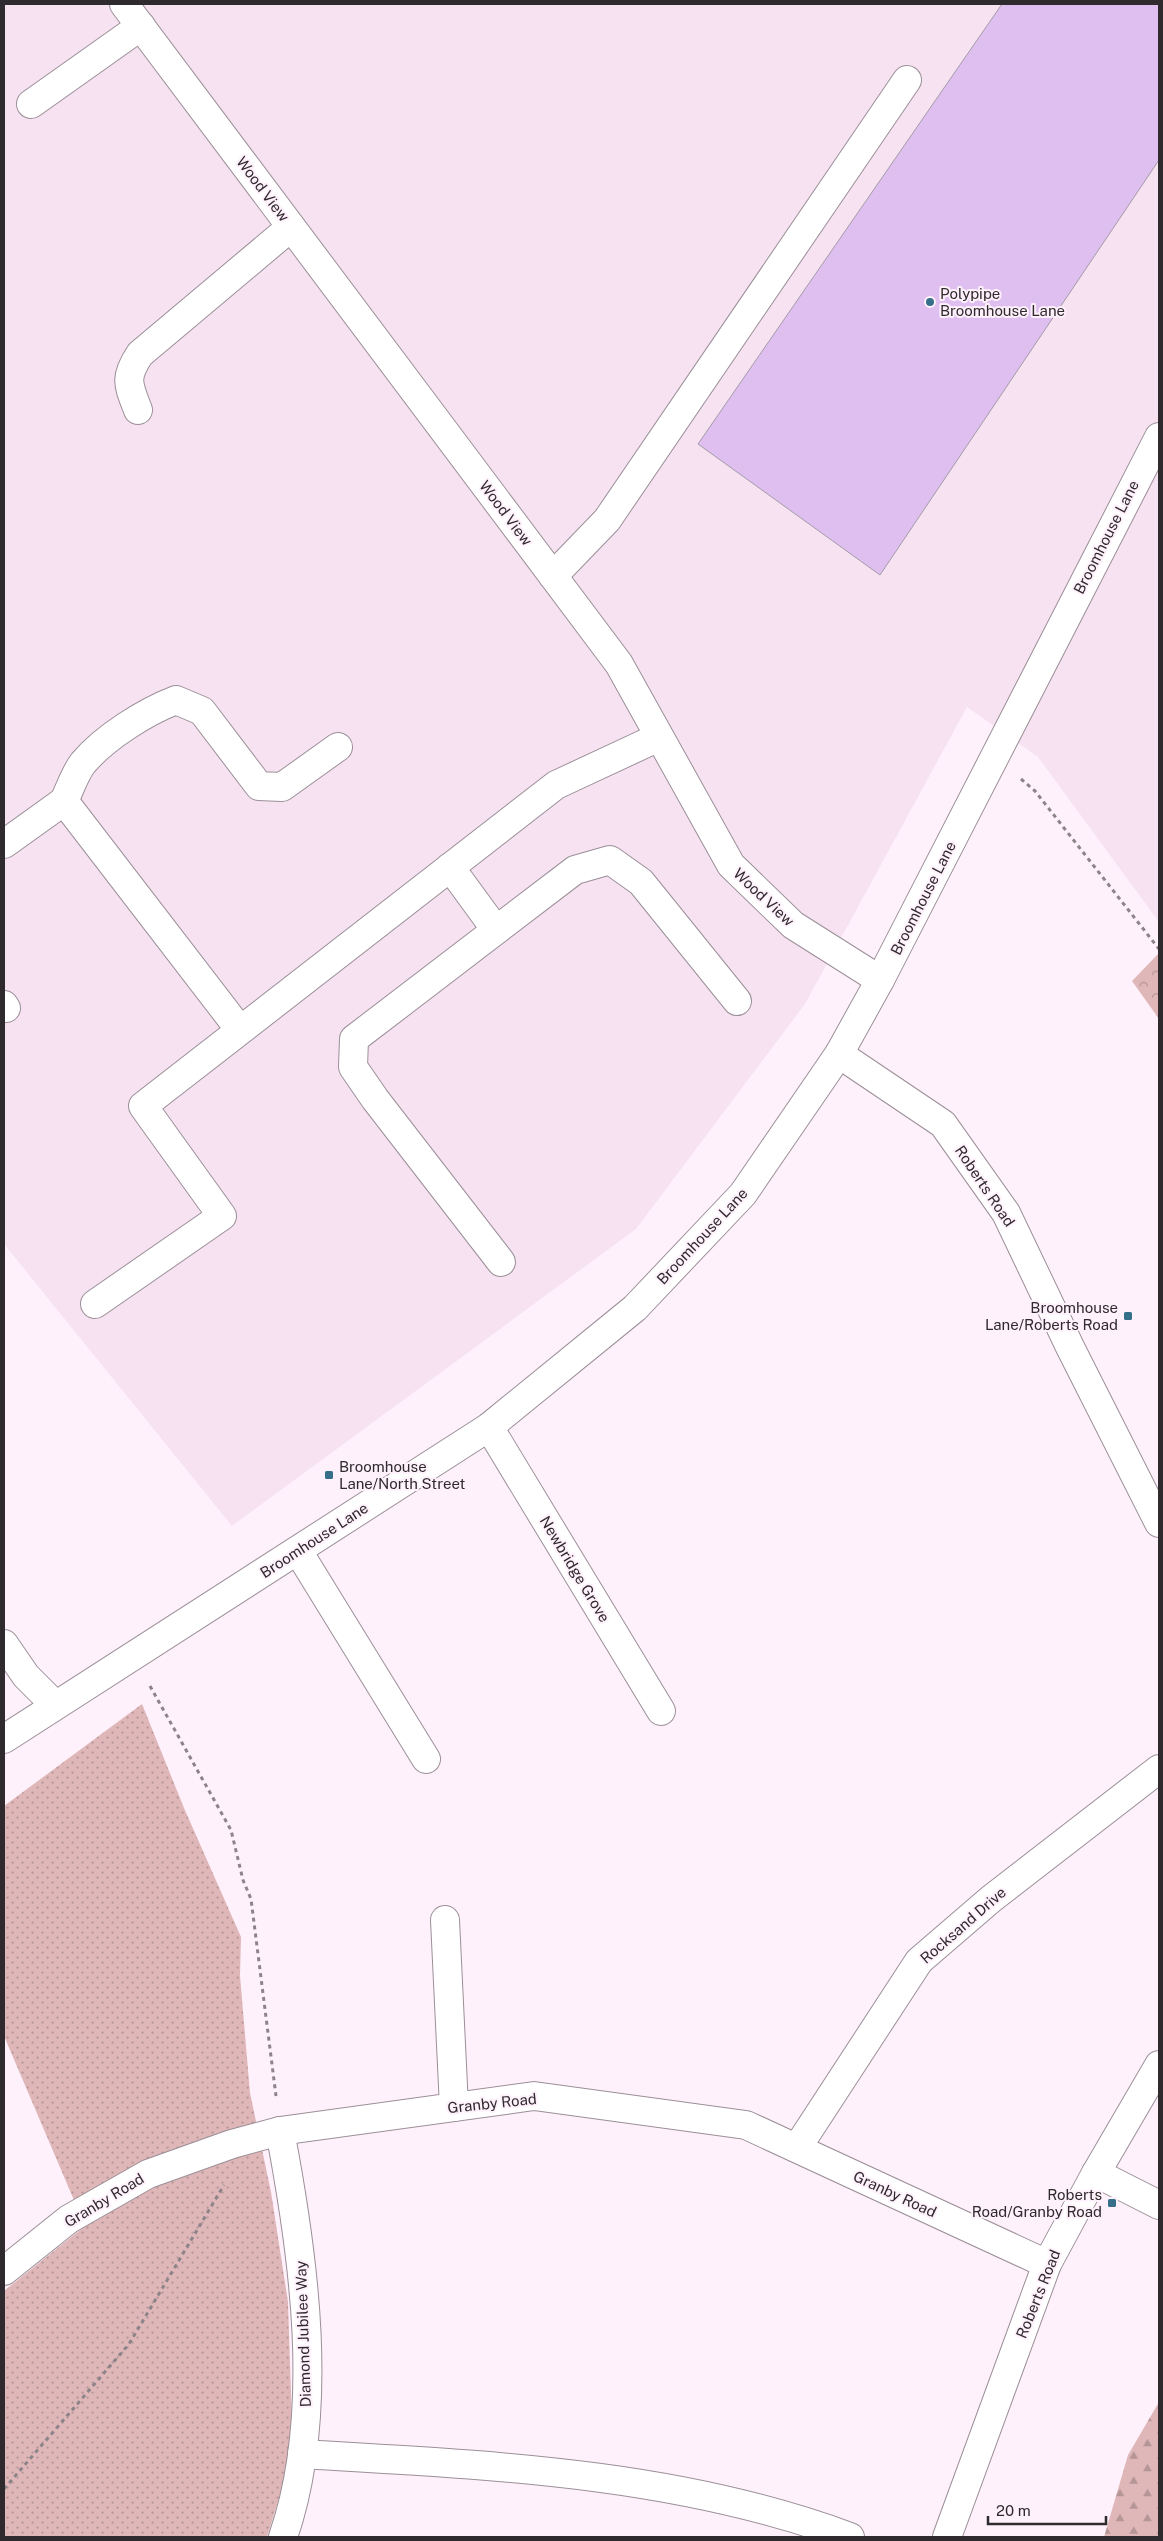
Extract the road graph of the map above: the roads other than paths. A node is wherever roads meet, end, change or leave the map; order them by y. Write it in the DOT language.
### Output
graph roads {
  1 [pos="124,4"];
  2 [pos="141,26"];
  3 [pos="907,80"];
  4 [pos="31,104"];
  5 [pos="291,227"];
  6 [pos="138,410"];
  7 [pos="1159,437"];
  8 [pos="553,576"];
  9 [pos="659,737"];
  10 [pos="338,747"];
  11 [pos="64,801"];
  12 [pos="4,844"];
  13 [pos="450,867"];
  14 [pos="496,930"];
  15 [pos="880,980"];
  16 [pos="737,1001"];
  17 [pos="240,1030"];
  18 [pos="839,1054"];
  19 [pos="501,1262"];
  20 [pos="95,1304"];
  21 [pos="489,1427"];
  22 [pos="1159,1522"];
  23 [pos="298,1551"];
  24 [pos="4,1644"];
  25 [pos="55,1705"];
  26 [pos="661,1711"];
  27 [pos="4,1738"];
  28 [pos="426,1759"];
  29 [pos="1159,1770"];
  30 [pos="445,1920"];
  31 [pos="1159,2065"];
  32 [pos="454,2107"];
  33 [pos="280,2131"];
  34 [pos="797,2148"];
  35 [pos="1096,2173"];
  36 [pos="1159,2205"];
  37 [pos="1048,2264"];
  38 [pos="4,2271"];
  39 [pos="302,2454"];
  40 [pos="283,2537"];
  41 [pos="850,2537"];
  42 [pos="947,2537"];
  1 -- 2 [label="street, Wood View"];
  2 -- 4 [label="street"];
  2 -- 5 [label="street, Wood View"];
  3 -- 8 [label="street"];
  5 -- 6 [label="street"];
  5 -- 8 [label="street, Wood View"];
  7 -- 15 [label="street, Broomhouse Lane"];
  8 -- 9 [label="street, Wood View"];
  9 -- 13 [label="street"];
  9 -- 15 [label="street, Wood View"];
  10 -- 11 [label="street"];
  11 -- 12 [label="street"];
  11 -- 17 [label="street"];
  13 -- 14 [label="street"];
  13 -- 17 [label="street"];
  14 -- 16 [label="street"];
  14 -- 19 [label="street"];
  15 -- 18 [label="street, Broomhouse Lane"];
  17 -- 20 [label="street"];
  18 -- 21 [label="street, Broomhouse Lane"];
  18 -- 22 [label="street, Roberts Road"];
  21 -- 23 [label="street, Broomhouse Lane"];
  21 -- 26 [label="street, Newbridge Grove"];
  23 -- 25 [label="street, Broomhouse Lane"];
  23 -- 28 [label="street"];
  24 -- 25 [label="street"];
  25 -- 27 [label="street, Broomhouse Lane"];
  29 -- 34 [label="street, Rocksand Drive"];
  30 -- 32 [label="street"];
  31 -- 35 [label="street, Roberts Road"];
  32 -- 33 [label="street, Granby Road"];
  32 -- 34 [label="street, Granby Road"];
  33 -- 38 [label="street, Granby Road"];
  33 -- 39 [label="street, Diamond Jubilee Way"];
  34 -- 37 [label="street, Granby Road"];
  35 -- 36 [label="street"];
  35 -- 37 [label="street, Roberts Road"];
  37 -- 42 [label="street, Roberts Road"];
  39 -- 40 [label="street, Diamond Jubilee Way"];
  39 -- 41 [label="street"];
}
